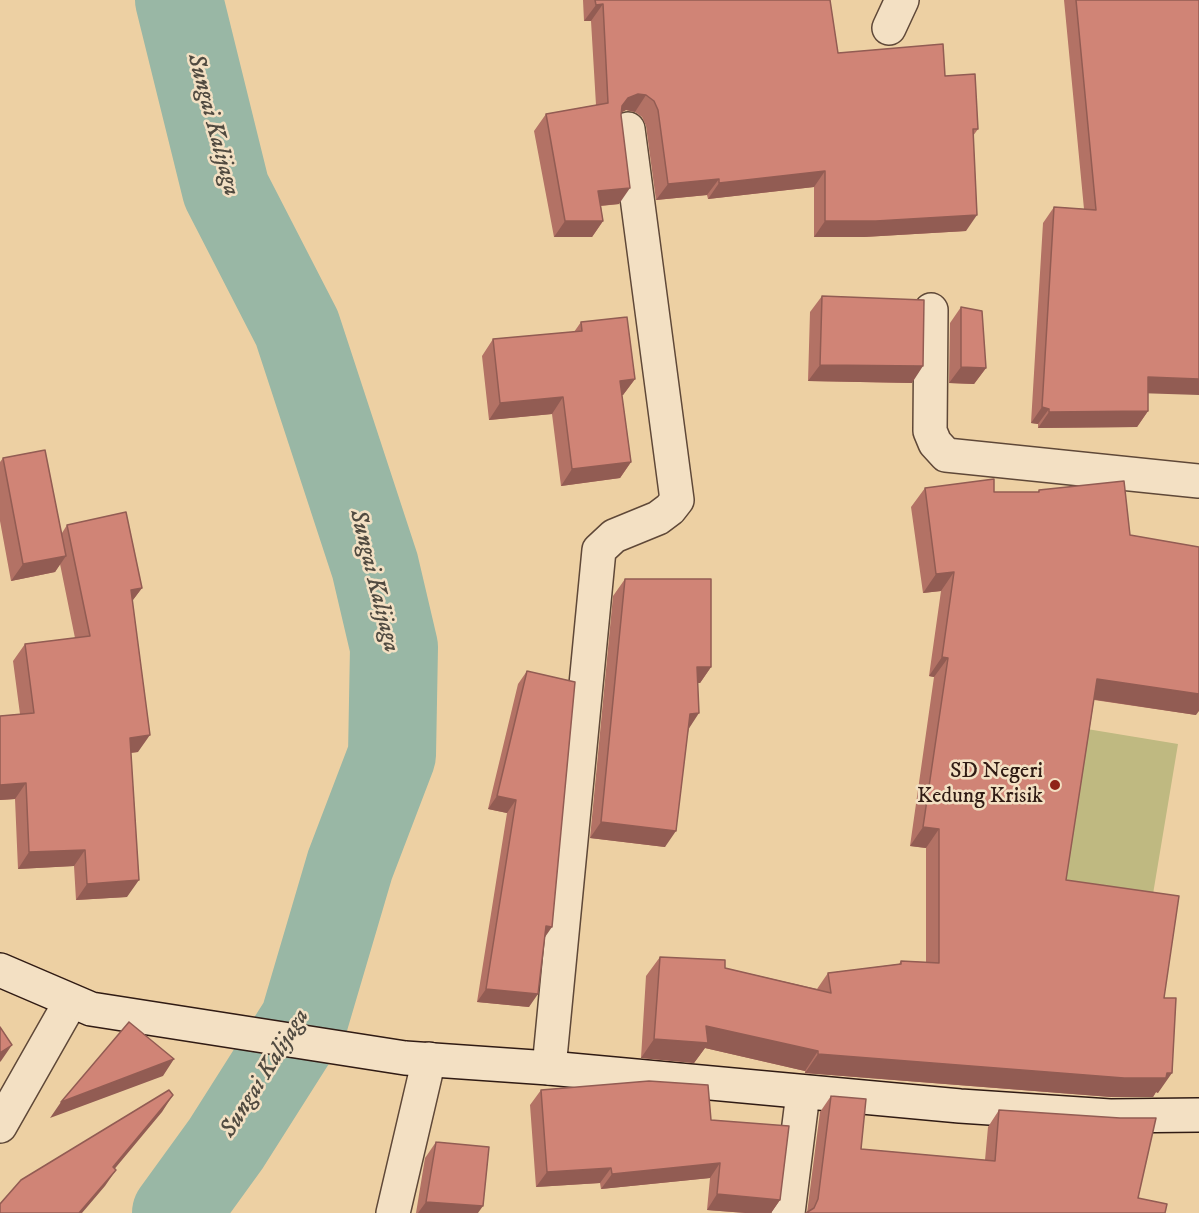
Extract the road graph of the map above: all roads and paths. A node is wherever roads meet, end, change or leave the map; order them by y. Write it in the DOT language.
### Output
graph roads {
  1 [pos="628,129"];
  2 [pos="931,310"];
  3 [pos="1199,481"];
  4 [pos="0,970"];
  5 [pos="71,1001"];
  6 [pos="417,1058"];
  7 [pos="549,1068"];
  8 [pos="803,1093"];
  9 [pos="1199,1115"];
  10 [pos="0,1126"];
  11 [pos="393,1213"];
  12 [pos="788,1213"];
  1 -- 7 [label="street"];
  2 -- 3 [label="street"];
  4 -- 5 [label="street"];
  5 -- 6 [label="street"];
  5 -- 10 [label="street"];
  6 -- 7 [label="street"];
  6 -- 11 [label="street"];
  7 -- 8 [label="street"];
  8 -- 9 [label="street"];
  8 -- 12 [label="street"];
}
